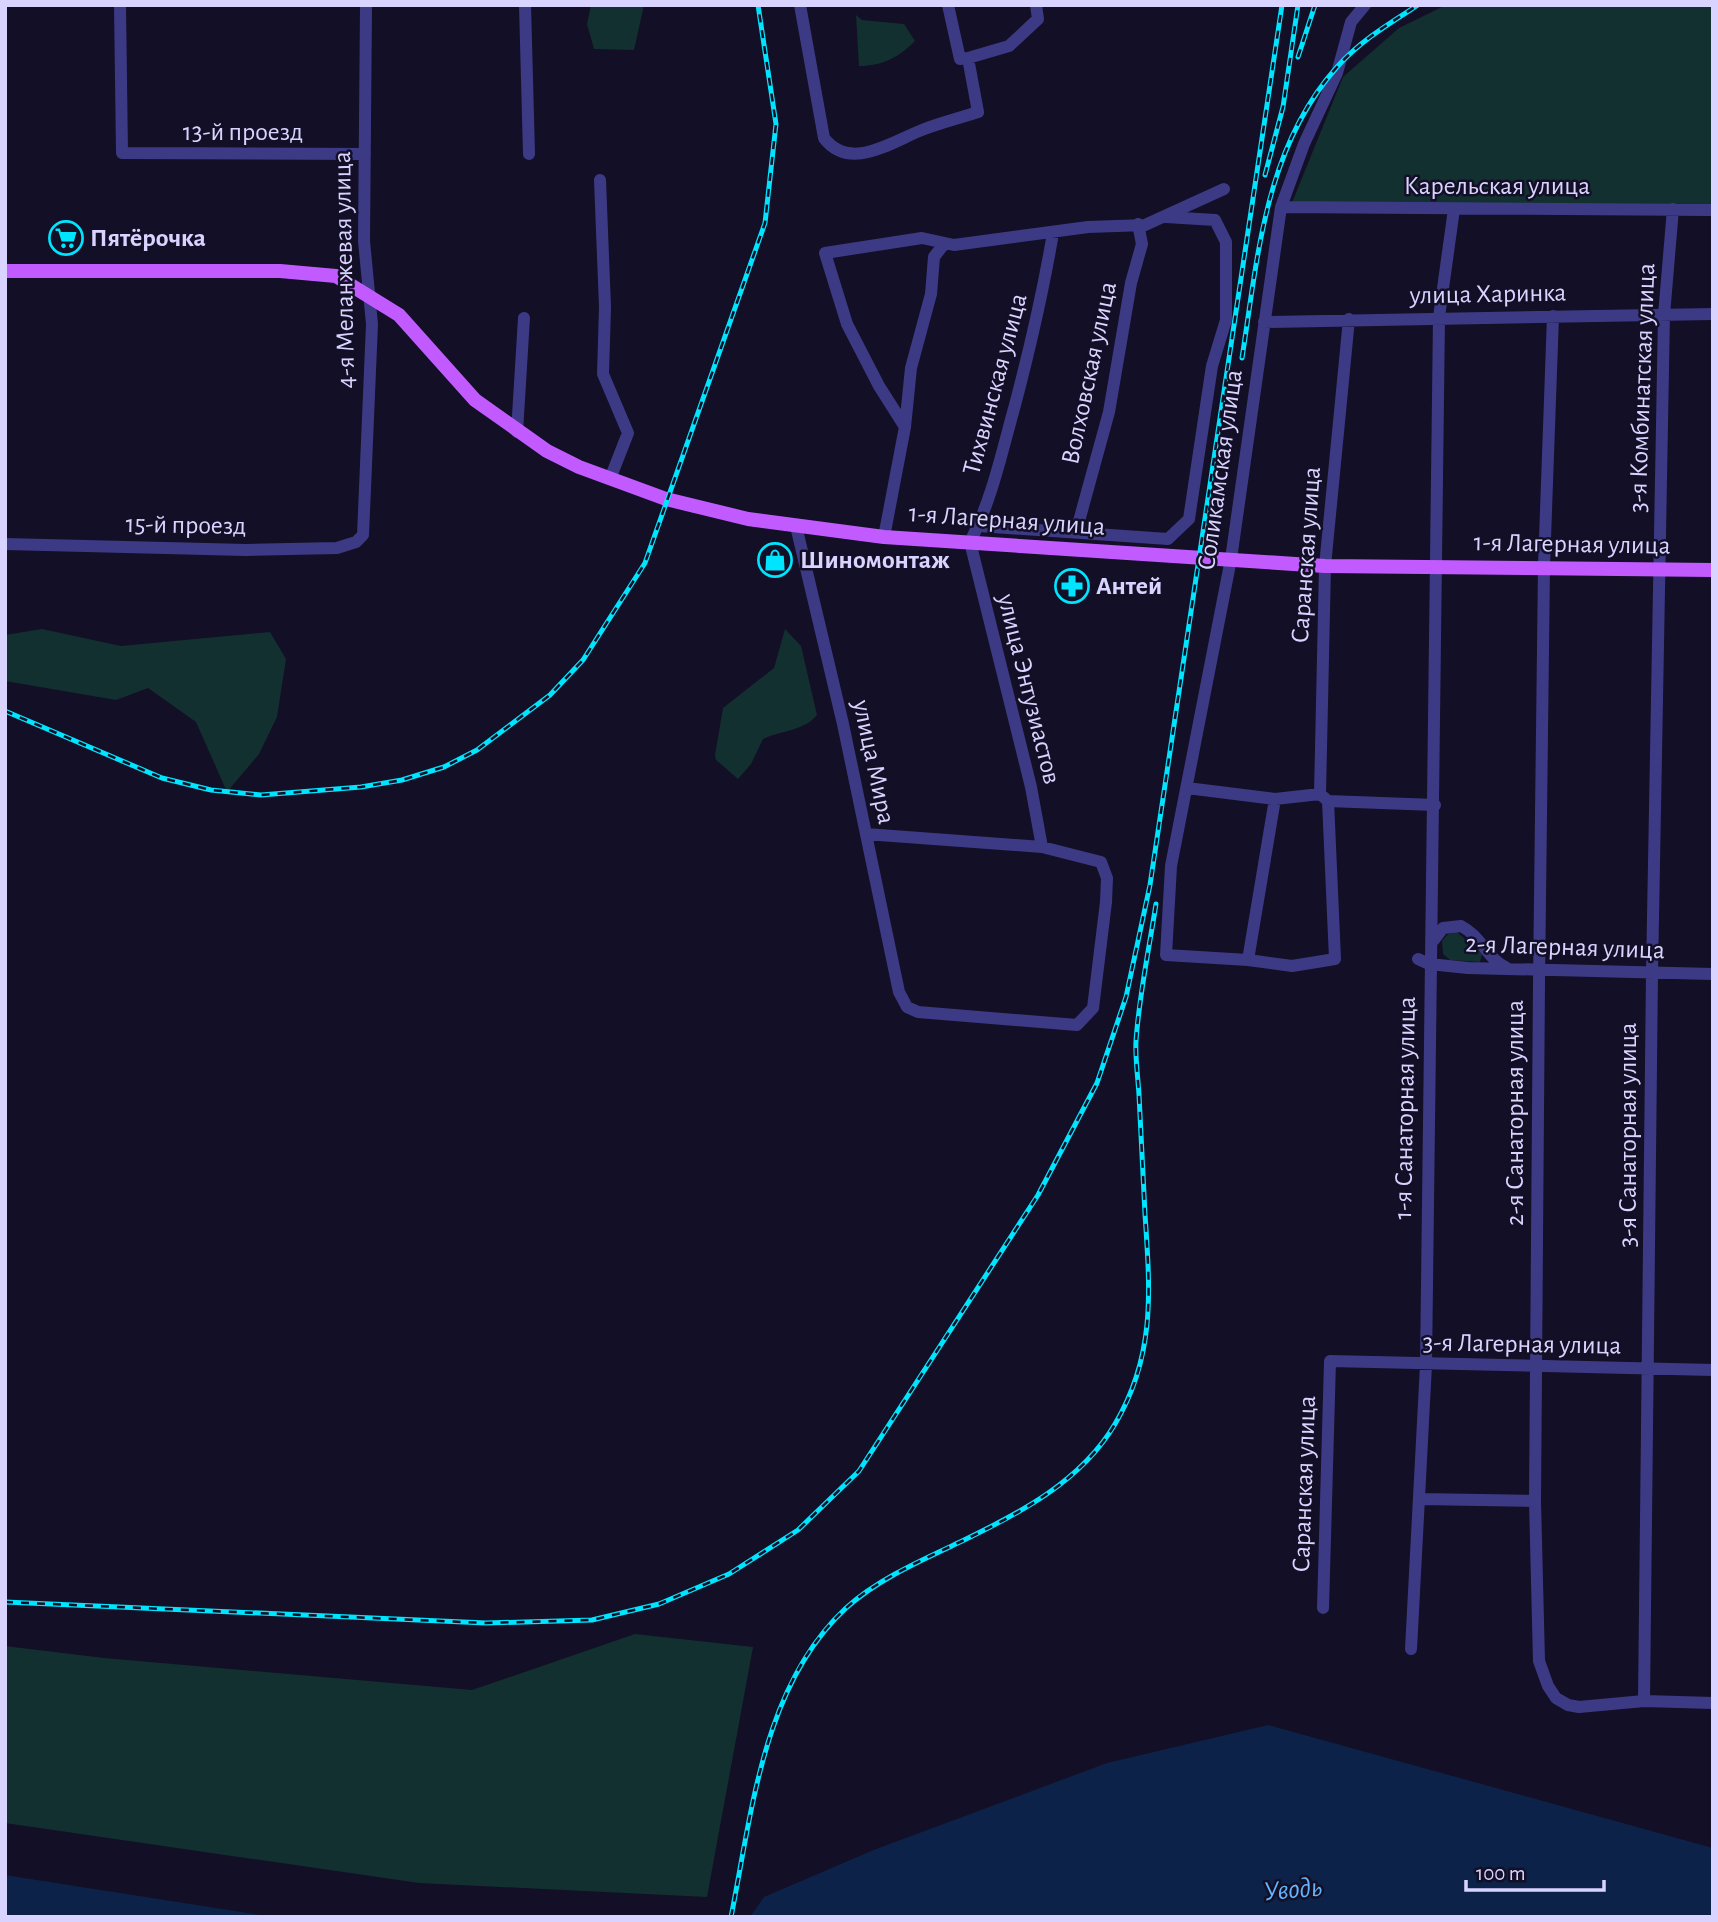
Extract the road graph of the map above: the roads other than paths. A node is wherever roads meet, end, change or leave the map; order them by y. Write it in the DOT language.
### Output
graph roads {
  1 [pos="120,5"];
  2 [pos="366,5"];
  3 [pos="525,5"];
  4 [pos="800,5"];
  5 [pos="948,5"];
  6 [pos="1036,5"];
  7 [pos="1365,5"];
  8 [pos="968,58"];
  9 [pos="365,154"];
  10 [pos="528,154"];
  11 [pos="600,180"];
  12 [pos="1224,189"];
  13 [pos="1281,207"];
  14 [pos="1454,209"];
  15 [pos="1673,209"];
  16 [pos="1713,210"];
  17 [pos="1164,217"];
  18 [pos="1138,224"];
  19 [pos="1053,233"];
  20 [pos="944,244"];
  21 [pos="5,271"];
  22 [pos="371,296"];
  23 [pos="1713,314"];
  24 [pos="1664,315"];
  25 [pos="1553,316"];
  26 [pos="1439,317"];
  27 [pos="524,318"];
  28 [pos="1349,319"];
  29 [pos="1264,322"];
  30 [pos="905,427"];
  31 [pos="517,432"];
  32 [pos="610,479"];
  33 [pos="796,526"];
  34 [pos="978,526"];
  35 [pos="1076,532"];
  36 [pos="363,535"];
  37 [pos="884,537"];
  38 [pos="970,542"];
  39 [pos="5,544"];
  40 [pos="1231,559"];
  41 [pos="1325,566"];
  42 [pos="1544,566"];
  43 [pos="1435,568"];
  44 [pos="1660,569"];
  45 [pos="1713,570"];
  46 [pos="1187,788"];
  47 [pos="1324,798"];
  48 [pos="1275,799"];
  49 [pos="1435,805"];
  50 [pos="866,834"];
  51 [pos="1042,847"];
  52 [pos="1434,946"];
  53 [pos="1248,960"];
  54 [pos="1423,961"];
  55 [pos="1451,966"];
  56 [pos="1508,968"];
  57 [pos="1539,971"];
  58 [pos="1652,973"];
  59 [pos="1713,974"];
  60 [pos="1330,1361"];
  61 [pos="1426,1365"];
  62 [pos="1538,1368"];
  63 [pos="1649,1369"];
  64 [pos="1713,1370"];
  65 [pos="1419,1499"];
  66 [pos="1535,1502"];
  67 [pos="1323,1608"];
  68 [pos="1410,1649"];
  69 [pos="1644,1701"];
  70 [pos="1713,1703"];
  1 -- 9 [label="street, 13-й проезд"];
  2 -- 9 [label="street, 4-я Меланжевая улица"];
  3 -- 10 [label="street"];
  4 -- 8 [label="street"];
  5 -- 8 [label="street"];
  6 -- 8 [label="street"];
  7 -- 13 [label="street, Соликамская улица"];
  9 -- 22 [label="street, 4-я Меланжевая улица"];
  11 -- 32 [label="street"];
  12 -- 17 [label="street"];
  13 -- 14 [label="street, Карельская улица"];
  13 -- 29 [label="street, Соликамская улица"];
  14 -- 15 [label="street, Карельская улица"];
  14 -- 26 [label="street, 1-я Санаторная улица"];
  15 -- 16 [label="street, Карельская улица"];
  15 -- 24 [label="street, 3-я Комбинатская улица"];
  17 -- 18 [label="street"];
  17 -- 35 [label="street"];
  18 -- 19 [label="street"];
  18 -- 35 [label="street, Волховская улица"];
  19 -- 20 [label="street"];
  19 -- 34 [label="street, Тихвинская улица"];
  20 -- 30 [label="street"];
  20 -- 30 [label="street"];
  21 -- 22 [label="main road, 1-я Лагерная улица"];
  22 -- 31 [label="main road, 1-я Лагерная улица"];
  22 -- 36 [label="street, 4-я Меланжевая улица"];
  23 -- 24 [label="street, улица Харинка"];
  24 -- 25 [label="street, улица Харинка"];
  24 -- 44 [label="street, 3-я Комбинатская улица"];
  25 -- 26 [label="street, улица Харинка"];
  25 -- 42 [label="street, 2-я Санаторная улица"];
  26 -- 28 [label="street, улица Харинка"];
  26 -- 43 [label="street, 1-я Санаторная улица"];
  27 -- 31 [label="street"];
  28 -- 29 [label="street, улица Харинка"];
  28 -- 41 [label="street, Саранская улица"];
  29 -- 40 [label="street, Соликамская улица"];
  30 -- 37 [label="street"];
  31 -- 32 [label="main road, 1-я Лагерная улица"];
  32 -- 33 [label="main road, 1-я Лагерная улица"];
  33 -- 37 [label="main road, 1-я Лагерная улица"];
  33 -- 50 [label="street, улица Мира"];
  34 -- 35 [label="street"];
  34 -- 38 [label="street, Тихвинская улица"];
  36 -- 39 [label="street, 15-й проезд"];
  37 -- 38 [label="main road, 1-я Лагерная улица"];
  38 -- 40 [label="main road, 1-я Лагерная улица"];
  38 -- 51 [label="street, улица Энтузиастов"];
  40 -- 41 [label="main road, 1-я Лагерная улица"];
  40 -- 46 [label="street, Соликамская улица"];
  41 -- 43 [label="main road, 1-я Лагерная улица"];
  41 -- 47 [label="street, Саранская улица"];
  42 -- 43 [label="main road, 1-я Лагерная улица"];
  42 -- 44 [label="main road, 1-я Лагерная улица"];
  42 -- 57 [label="street, 2-я Санаторная улица"];
  43 -- 49 [label="street, 1-я Санаторная улица"];
  44 -- 45 [label="main road, 1-я Лагерная улица"];
  44 -- 58 [label="street, 3-я Санаторная улица"];
  46 -- 48 [label="street"];
  46 -- 53 [label="street, Соликамская улица"];
  47 -- 48 [label="street"];
  47 -- 49 [label="street"];
  47 -- 53 [label="street, Саранская улица"];
  48 -- 53 [label="street"];
  49 -- 52 [label="street, 1-я Санаторная улица"];
  50 -- 51 [label="street"];
  50 -- 51 [label="street, улица Мира"];
  52 -- 54 [label="street, 1-я Санаторная улица"];
  52 -- 55 [label="street"];
  52 -- 56 [label="street"];
  54 -- 55 [label="street, 2-я Лагерная улица"];
  54 -- 61 [label="street, 1-я Санаторная улица"];
  55 -- 56 [label="street, 2-я Лагерная улица"];
  56 -- 57 [label="street, 2-я Лагерная улица"];
  57 -- 58 [label="street, 2-я Лагерная улица"];
  57 -- 62 [label="street, 2-я Санаторная улица"];
  58 -- 59 [label="street, 2-я Лагерная улица"];
  58 -- 63 [label="street, 3-я Санаторная улица"];
  60 -- 61 [label="street, 3-я Лагерная улица"];
  60 -- 67 [label="street, Саранская улица"];
  61 -- 62 [label="street, 3-я Лагерная улица"];
  61 -- 65 [label="street, 1-я Санаторная улица"];
  62 -- 63 [label="street, 3-я Лагерная улица"];
  62 -- 66 [label="street, 2-я Санаторная улица"];
  63 -- 64 [label="street, 3-я Лагерная улица"];
  63 -- 69 [label="street, 3-я Санаторная улица"];
  65 -- 66 [label="street"];
  65 -- 68 [label="street, 1-я Санаторная улица"];
  66 -- 69 [label="street, 2-я Санаторная улица"];
  69 -- 70 [label="street"];
}
